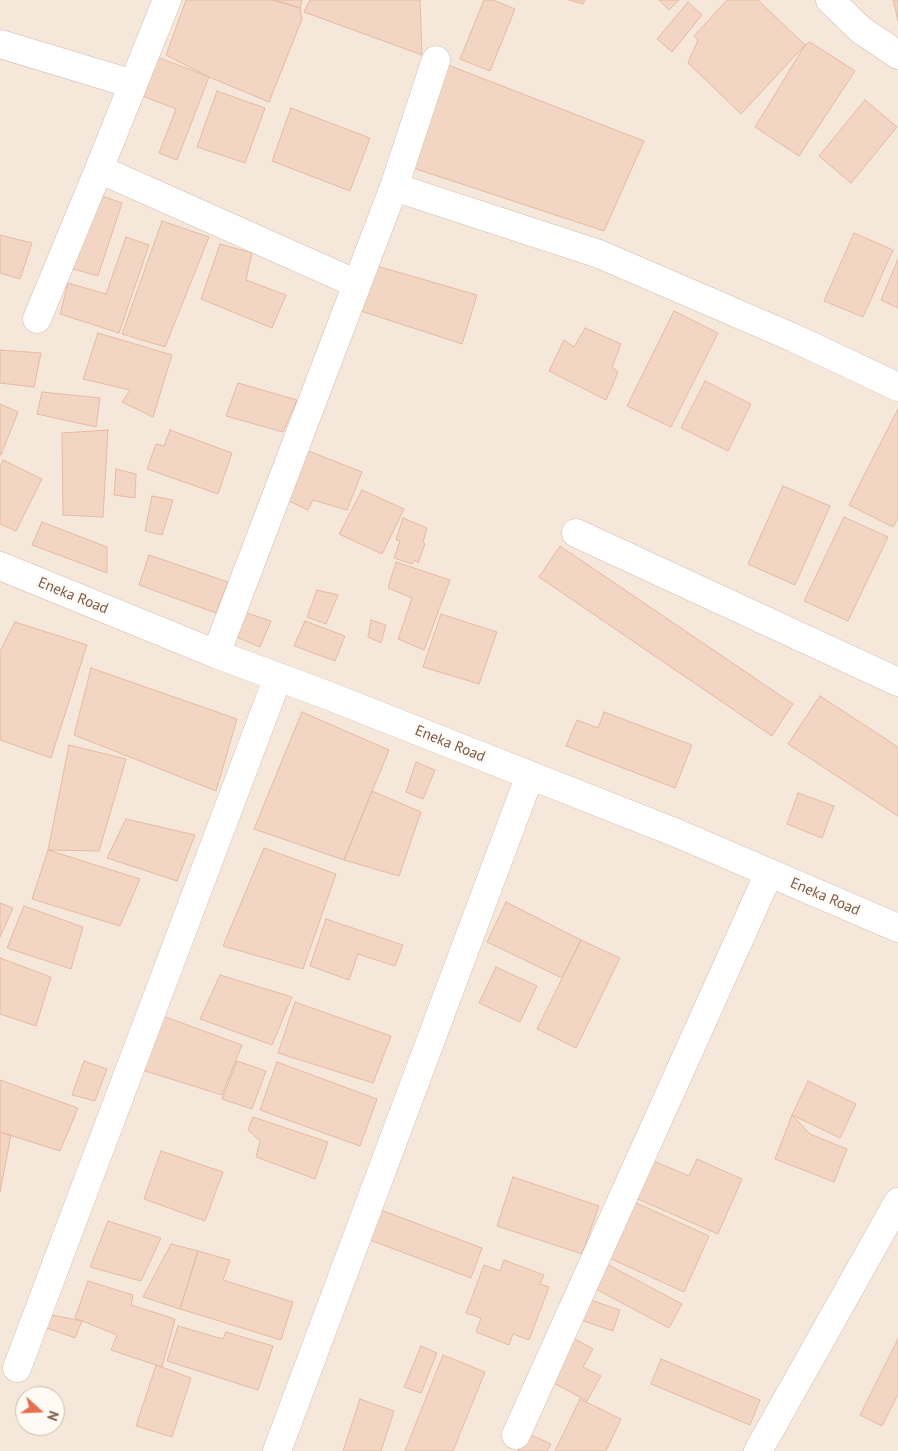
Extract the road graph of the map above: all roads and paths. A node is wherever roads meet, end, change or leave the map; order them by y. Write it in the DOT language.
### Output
graph roads {
  1 [pos="167,0"];
  2 [pos="830,0"];
  3 [pos="0,44"];
  4 [pos="898,56"];
  5 [pos="436,60"];
  6 [pos="134,84"];
  7 [pos="99,169"];
  8 [pos="394,187"];
  9 [pos="357,284"];
  10 [pos="37,318"];
  11 [pos="898,387"];
  12 [pos="576,533"];
  13 [pos="0,566"];
  14 [pos="216,654"];
  15 [pos="278,677"];
  16 [pos="898,682"];
  17 [pos="530,775"];
  18 [pos="769,873"];
  19 [pos="898,928"];
  20 [pos="898,1202"];
  21 [pos="891,1230"];
  22 [pos="17,1368"];
  23 [pos="516,1435"];
  24 [pos="277,1451"];
  25 [pos="758,1451"];
  1 -- 6 [label="street"];
  2 -- 4 [label="street"];
  3 -- 6 [label="street"];
  5 -- 8 [label="street"];
  6 -- 7 [label="street"];
  7 -- 9 [label="street"];
  7 -- 10 [label="street"];
  8 -- 9 [label="street"];
  8 -- 11 [label="street"];
  9 -- 14 [label="street"];
  12 -- 16 [label="street"];
  13 -- 14 [label="street, Eneka Road"];
  14 -- 15 [label="street, Eneka Road"];
  15 -- 17 [label="street, Eneka Road"];
  15 -- 22 [label="street"];
  17 -- 18 [label="street, Eneka Road"];
  17 -- 24 [label="street"];
  18 -- 19 [label="street, Eneka Road"];
  18 -- 23 [label="street"];
  20 -- 21 [label="street"];
  21 -- 25 [label="street"];
}
